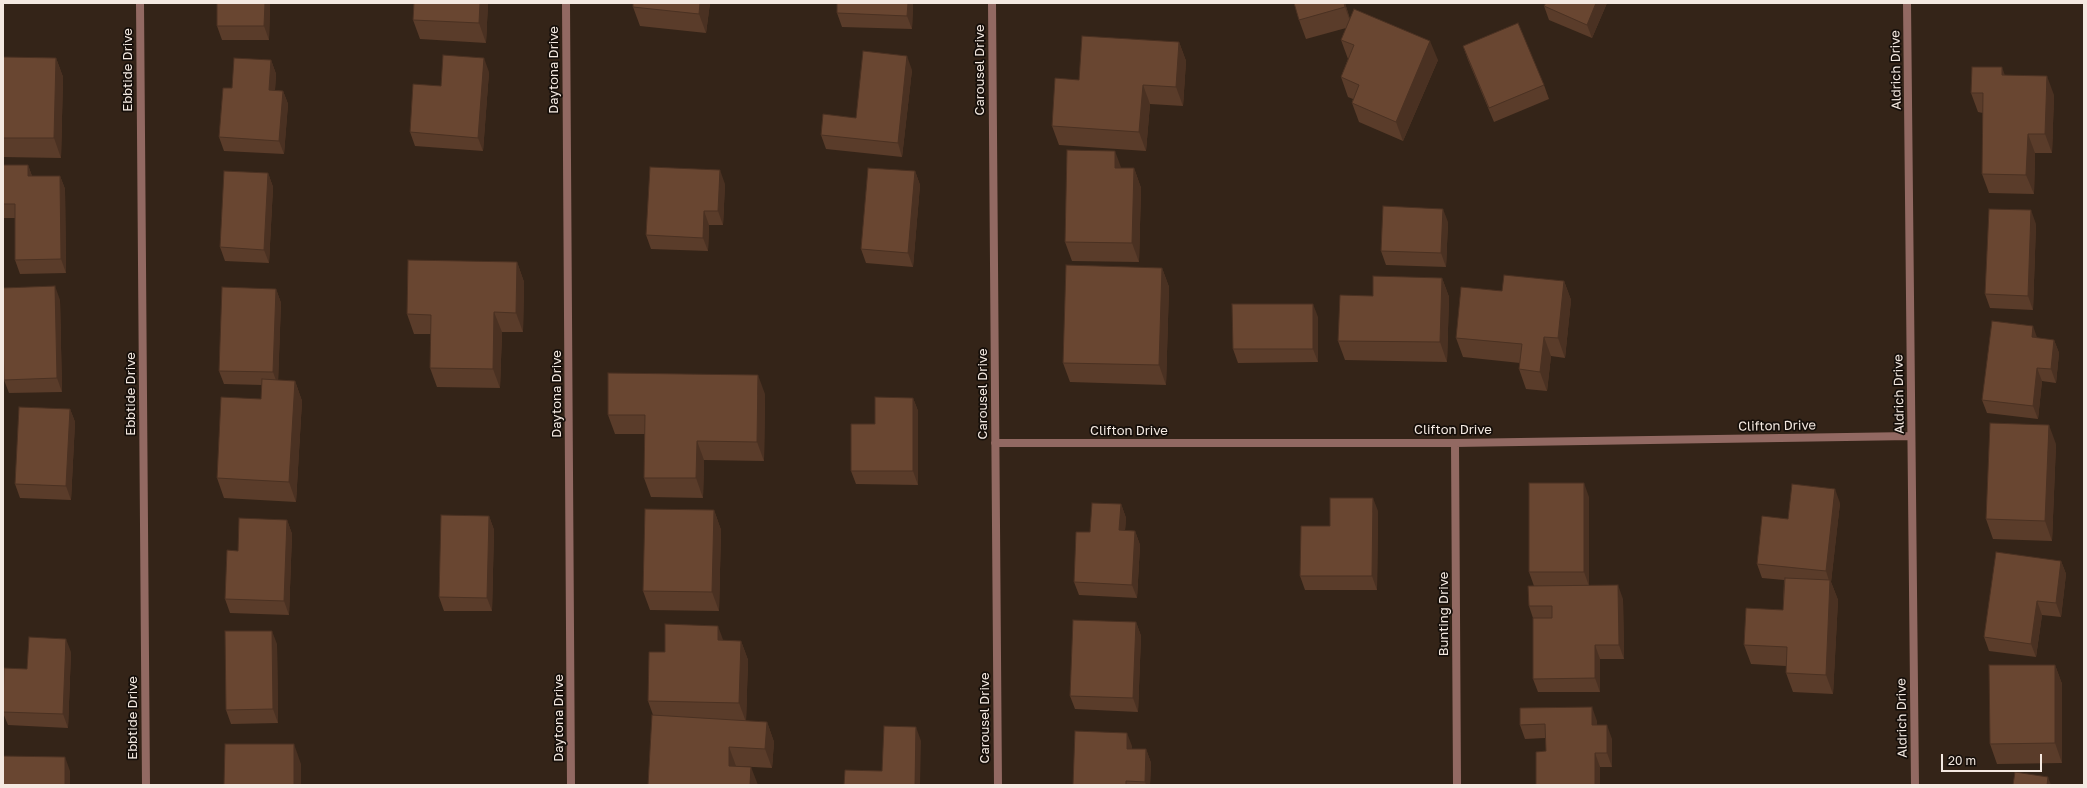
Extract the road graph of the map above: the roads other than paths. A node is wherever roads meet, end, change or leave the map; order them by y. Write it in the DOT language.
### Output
graph roads {
  1 [pos="140,3"];
  2 [pos="566,3"];
  3 [pos="992,3"];
  4 [pos="1907,3"];
  5 [pos="1911,436"];
  6 [pos="995,443"];
  7 [pos="1455,443"];
  8 [pos="146,785"];
  9 [pos="572,785"];
  10 [pos="998,785"];
  11 [pos="1457,785"];
  12 [pos="1915,785"];
  1 -- 8 [label="street, Ebbtide Drive"];
  2 -- 9 [label="street, Daytona Drive"];
  3 -- 6 [label="street, Carousel Drive"];
  4 -- 5 [label="street, Aldrich Drive"];
  5 -- 7 [label="street, Clifton Drive"];
  5 -- 12 [label="street, Aldrich Drive"];
  6 -- 7 [label="street, Clifton Drive"];
  6 -- 10 [label="street, Carousel Drive"];
  7 -- 11 [label="street, Bunting Drive"];
}
